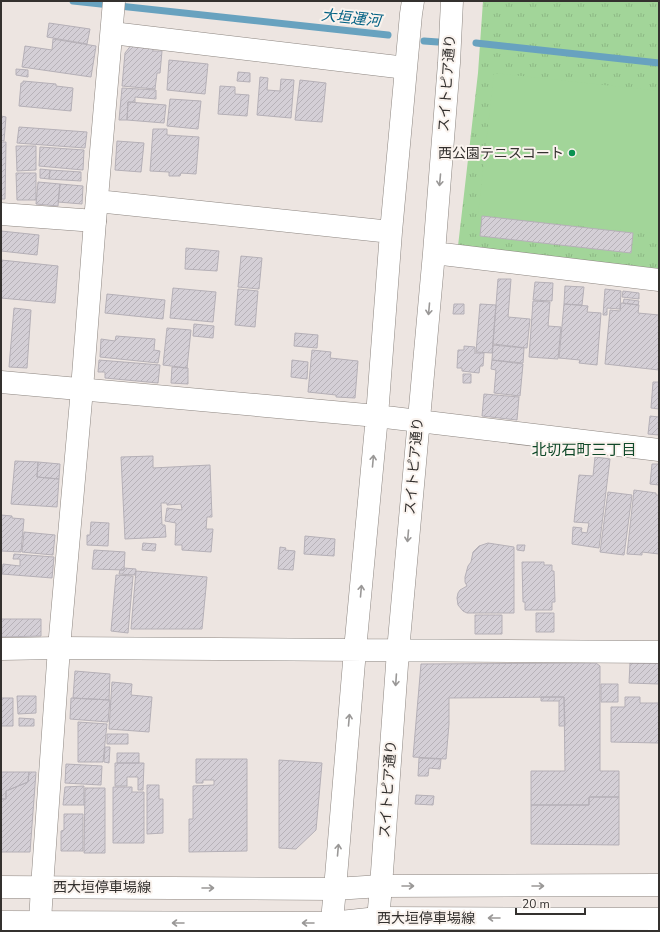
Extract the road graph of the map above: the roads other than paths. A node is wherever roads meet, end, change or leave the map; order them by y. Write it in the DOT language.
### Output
graph roads {
  1 [pos="114,1"];
  2 [pos="413,1"];
  3 [pos="452,1"];
  4 [pos="112,29"];
  5 [pos="406,68"];
  6 [pos="96,211"];
  7 [pos="1,214"];
  8 [pos="391,232"];
  9 [pos="434,253"];
  10 [pos="659,280"];
  11 [pos="1,382"];
  12 [pos="82,389"];
  13 [pos="377,416"];
  14 [pos="418,422"];
  15 [pos="659,450"];
  16 [pos="59,648"];
  17 [pos="1,649"];
  18 [pos="355,650"];
  19 [pos="398,651"];
  20 [pos="659,652"];
  21 [pos="659,885"];
  22 [pos="381,886"];
  23 [pos="1,887"];
  24 [pos="42,887"];
  25 [pos="335,888"];
  26 [pos="659,919"];
  27 [pos="1,922"];
  28 [pos="40,922"];
  29 [pos="378,924"];
  30 [pos="107,927"];
  31 [pos="331,927"];
  1 -- 4 [label="street"];
  2 -- 5 [label="street"];
  3 -- 9 [label="street, スイトピア通り, one-way"];
  4 -- 5 [label="street"];
  4 -- 6 [label="street"];
  5 -- 8 [label="street"];
  6 -- 7 [label="street"];
  6 -- 8 [label="street"];
  6 -- 12 [label="street"];
  8 -- 13 [label="street"];
  9 -- 10 [label="street"];
  9 -- 14 [label="street, スイトピア通り, one-way"];
  11 -- 12 [label="street"];
  12 -- 13 [label="street"];
  12 -- 16 [label="street"];
  13 -- 14 [label="street"];
  18 -- 13 [label="street, one-way"];
  14 -- 15 [label="street"];
  14 -- 19 [label="street, スイトピア通り, one-way"];
  16 -- 17 [label="street"];
  16 -- 18 [label="street"];
  16 -- 24 [label="street"];
  18 -- 19 [label="street"];
  25 -- 18 [label="street, one-way"];
  19 -- 20 [label="street"];
  19 -- 22 [label="street, スイトピア通り, one-way"];
  22 -- 21 [label="street, 西大垣停車場線, one-way"];
  22 -- 25 [label="street, 西大垣停車場線"];
  22 -- 29 [label="street, スイトピア通り"];
  23 -- 24 [label="street, 西大垣停車場線"];
  24 -- 25 [label="street, 西大垣停車場線, one-way"];
  24 -- 28 [label="street"];
  25 -- 31 [label="street"];
  26 -- 29 [label="street, 西大垣停車場線, one-way"];
  27 -- 28 [label="street, 西大垣停車場線"];
  28 -- 30 [label="street, 西大垣停車場線"];
  29 -- 31 [label="street, 西大垣停車場線"];
  31 -- 30 [label="street, 西大垣停車場線, one-way"];
}
